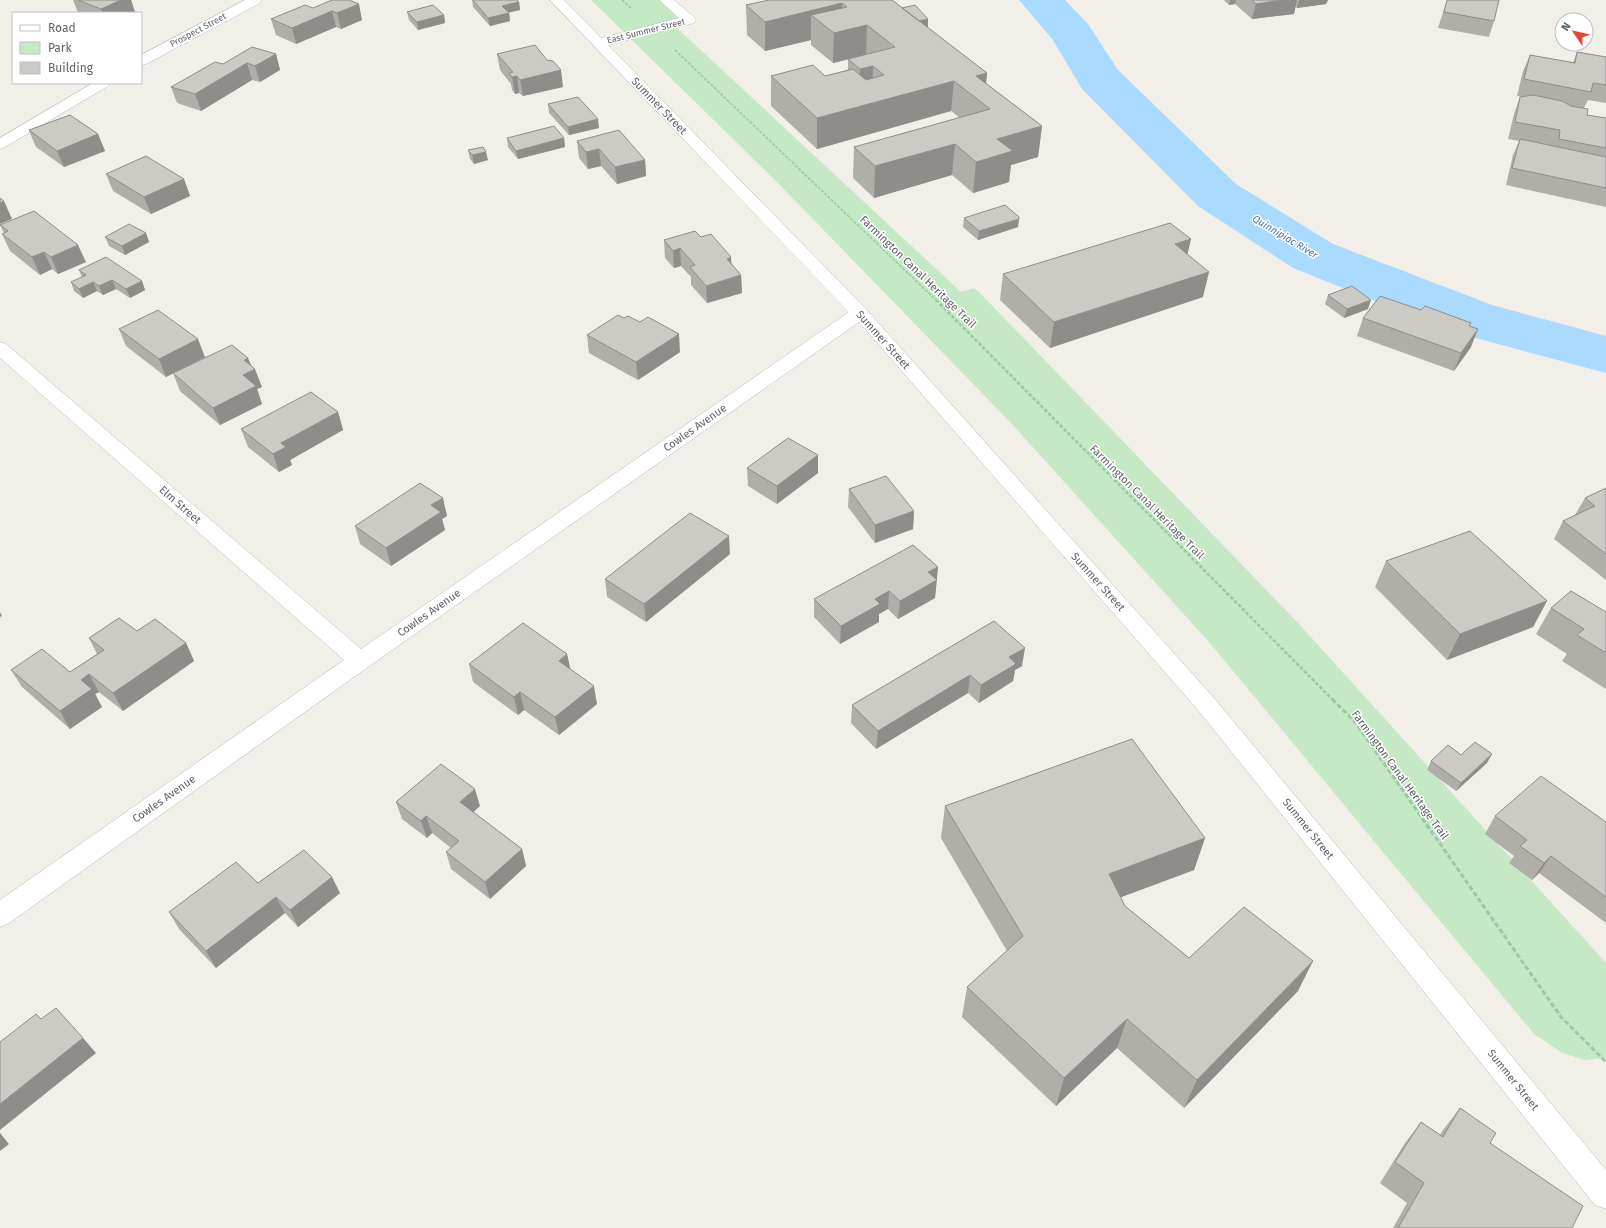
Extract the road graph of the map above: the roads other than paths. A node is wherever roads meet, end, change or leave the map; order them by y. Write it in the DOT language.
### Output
graph roads {
  1 [pos="255,0"];
  2 [pos="557,0"];
  3 [pos="666,0"];
  4 [pos="598,43"];
  5 [pos="142,60"];
  6 [pos="102,84"];
  7 [pos="0,144"];
  8 [pos="860,313"];
  9 [pos="0,348"];
  10 [pos="360,661"];
  11 [pos="0,914"];
  12 [pos="1606,1194"];
  1 -- 5 [label="street, Prospect Street"];
  2 -- 4 [label="street, Summer Street"];
  3 -- 4 [label="street, East Summer Street"];
  4 -- 8 [label="street, Summer Street"];
  6 -- 7 [label="street"];
  8 -- 10 [label="street, Cowles Avenue"];
  8 -- 12 [label="street, Summer Street"];
  9 -- 10 [label="street, Elm Street"];
  10 -- 11 [label="street, Cowles Avenue"];
}
